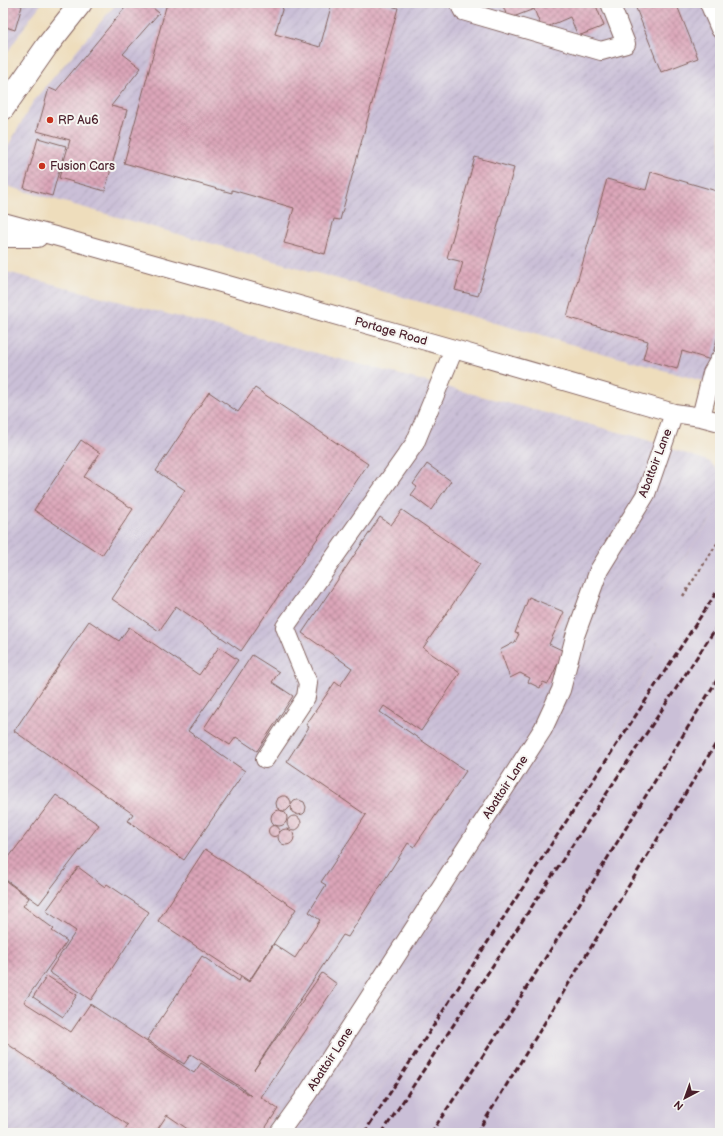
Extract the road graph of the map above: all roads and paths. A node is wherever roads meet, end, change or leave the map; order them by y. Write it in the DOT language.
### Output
graph roads {
  1 [pos="81,3"];
  2 [pos="459,3"];
  3 [pos="610,3"];
  4 [pos="709,3"];
  5 [pos="720,29"];
  6 [pos="3,109"];
  7 [pos="3,222"];
  8 [pos="3,238"];
  9 [pos="62,238"];
  10 [pos="454,349"];
  11 [pos="718,367"];
  12 [pos="674,413"];
  13 [pos="701,417"];
  14 [pos="720,422"];
  15 [pos="720,539"];
  16 [pos="683,596"];
  17 [pos="265,759"];
  18 [pos="279,1133"];
  1 -- 6 [label="main road"];
  2 -- 3 [label="street"];
  4 -- 5 [label="street"];
  7 -- 9 [label="street, Portage Road"];
  8 -- 9 [label="street, Portage Road"];
  9 -- 10 [label="street, Portage Road"];
  10 -- 12 [label="street, Portage Road"];
  10 -- 17 [label="street"];
  11 -- 13 [label="street"];
  12 -- 13 [label="street, Portage Road"];
  12 -- 18 [label="street, Abattoir Lane"];
  13 -- 14 [label="street, Portage Road"];
  15 -- 16 [label="path"];
}
